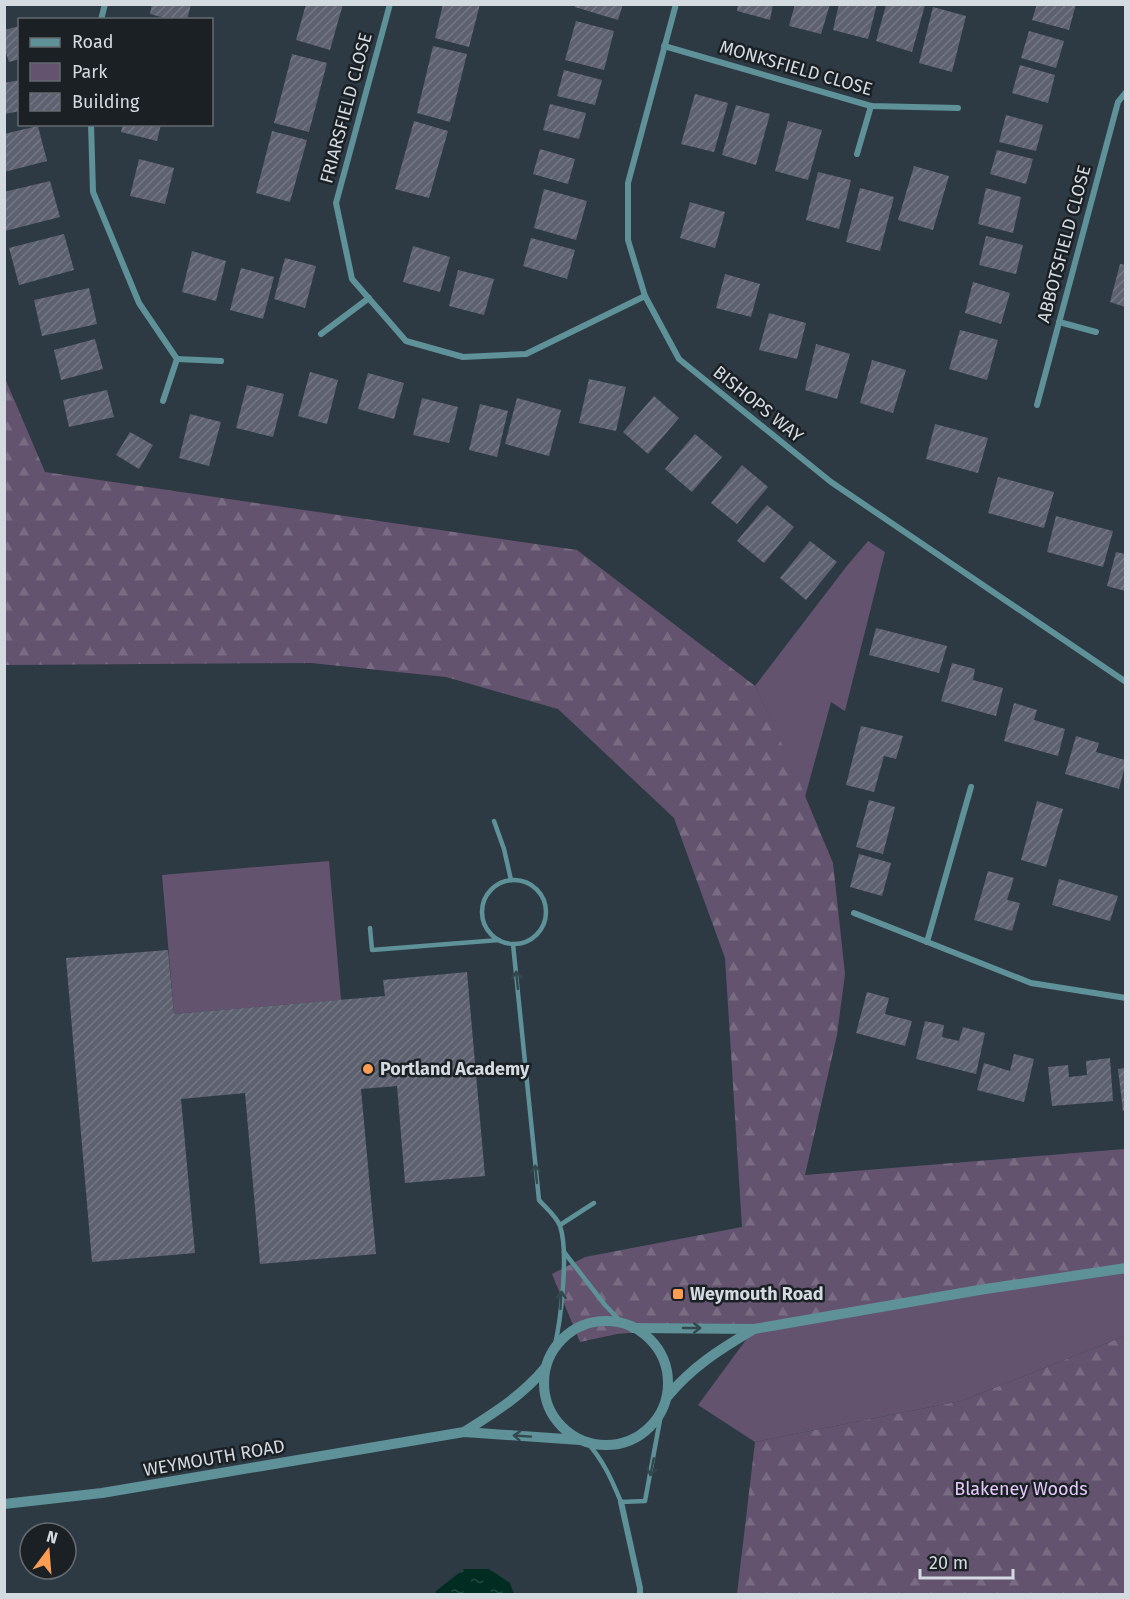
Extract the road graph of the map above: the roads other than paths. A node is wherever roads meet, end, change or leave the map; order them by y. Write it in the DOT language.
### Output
graph roads {
  1 [pos="390,4"];
  2 [pos="676,4"];
  3 [pos="664,46"];
  4 [pos="1125,92"];
  5 [pos="871,106"];
  6 [pos="958,108"];
  7 [pos="91,126"];
  8 [pos="857,154"];
  9 [pos="645,296"];
  10 [pos="369,298"];
  11 [pos="1059,322"];
  12 [pos="1096,332"];
  13 [pos="321,334"];
  14 [pos="177,359"];
  15 [pos="221,361"];
  16 [pos="162,401"];
  17 [pos="1037,405"];
  18 [pos="1125,682"];
  19 [pos="971,787"];
  20 [pos="494,821"];
  21 [pos="511,880"];
  22 [pos="854,913"];
  23 [pos="370,928"];
  24 [pos="498,940"];
  25 [pos="927,942"];
  26 [pos="513,944"];
  27 [pos="1125,998"];
  28 [pos="594,1203"];
  29 [pos="560,1225"];
  30 [pos="564,1251"];
  31 [pos="1125,1268"];
  32 [pos="628,1326"];
  33 [pos="754,1329"];
  34 [pos="554,1349"];
  35 [pos="546,1367"];
  36 [pos="667,1397"];
  37 [pos="662,1409"];
  38 [pos="464,1432"];
  39 [pos="584,1441"];
  40 [pos="621,1502"];
  41 [pos="4,1504"];
  42 [pos="640,1594"];
  1 -- 10 [label="street, FRIARSFIELD CLOSE"];
  2 -- 3 [label="street, BISHOPS WAY"];
  3 -- 5 [label="street, MONKSFIELD CLOSE"];
  3 -- 9 [label="street, BISHOPS WAY"];
  4 -- 11 [label="street, ABBOTSFIELD CLOSE"];
  5 -- 6 [label="street, MONKSFIELD CLOSE"];
  5 -- 8 [label="street"];
  7 -- 14 [label="street"];
  9 -- 10 [label="street, FRIARSFIELD CLOSE"];
  9 -- 18 [label="street, BISHOPS WAY"];
  10 -- 13 [label="street"];
  11 -- 12 [label="street"];
  11 -- 17 [label="street, ABBOTSFIELD CLOSE"];
  14 -- 15 [label="street"];
  14 -- 16 [label="street"];
  19 -- 25 [label="street"];
  20 -- 21 [label="lane"];
  21 -- 24 [label="lane"];
  21 -- 26 [label="lane"];
  22 -- 25 [label="street"];
  23 -- 24 [label="lane"];
  24 -- 26 [label="lane"];
  25 -- 27 [label="street"];
  29 -- 26 [label="lane, one-way"];
  28 -- 29 [label="lane"];
  29 -- 30 [label="lane"];
  30 -- 32 [label="lane"];
  34 -- 30 [label="lane, one-way"];
  31 -- 33 [label="street"];
  32 -- 33 [label="street, one-way"];
  32 -- 34 [label="street"];
  32 -- 36 [label="street"];
  33 -- 36 [label="street"];
  34 -- 35 [label="street"];
  35 -- 38 [label="street, WEYMOUTH ROAD"];
  35 -- 39 [label="street"];
  36 -- 37 [label="street"];
  37 -- 39 [label="street"];
  37 -- 40 [label="lane, one-way"];
  39 -- 38 [label="street, WEYMOUTH ROAD, one-way"];
  38 -- 41 [label="street, WEYMOUTH ROAD"];
  39 -- 40 [label="lane"];
  40 -- 42 [label="street"];
}
